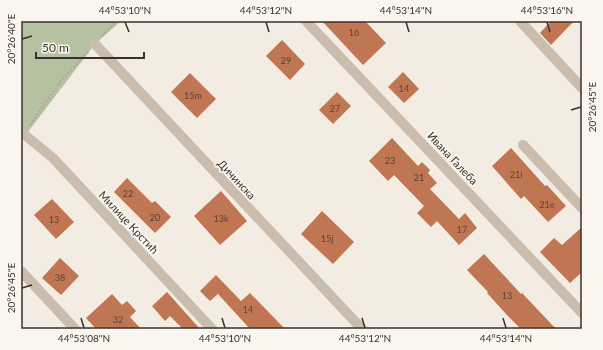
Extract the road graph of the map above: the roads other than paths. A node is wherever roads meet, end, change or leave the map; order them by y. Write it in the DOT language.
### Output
graph roads {
  1 [pos="306,21"];
  2 [pos="520,21"];
  3 [pos="94,44"];
  4 [pos="582,88"];
  5 [pos="25,135"];
  6 [pos="523,145"];
  7 [pos="582,208"];
  8 [pos="21,272"];
  9 [pos="582,313"];
  10 [pos="75,329"];
  11 [pos="212,329"];
  12 [pos="362,329"];
  1 -- 9 [label="street, Ивана Галеба"];
  2 -- 4 [label="street"];
  3 -- 12 [label="street, Дичинска"];
  5 -- 11 [label="street, Милице Крстић"];
  6 -- 7 [label="street"];
  8 -- 10 [label="street"];
}
